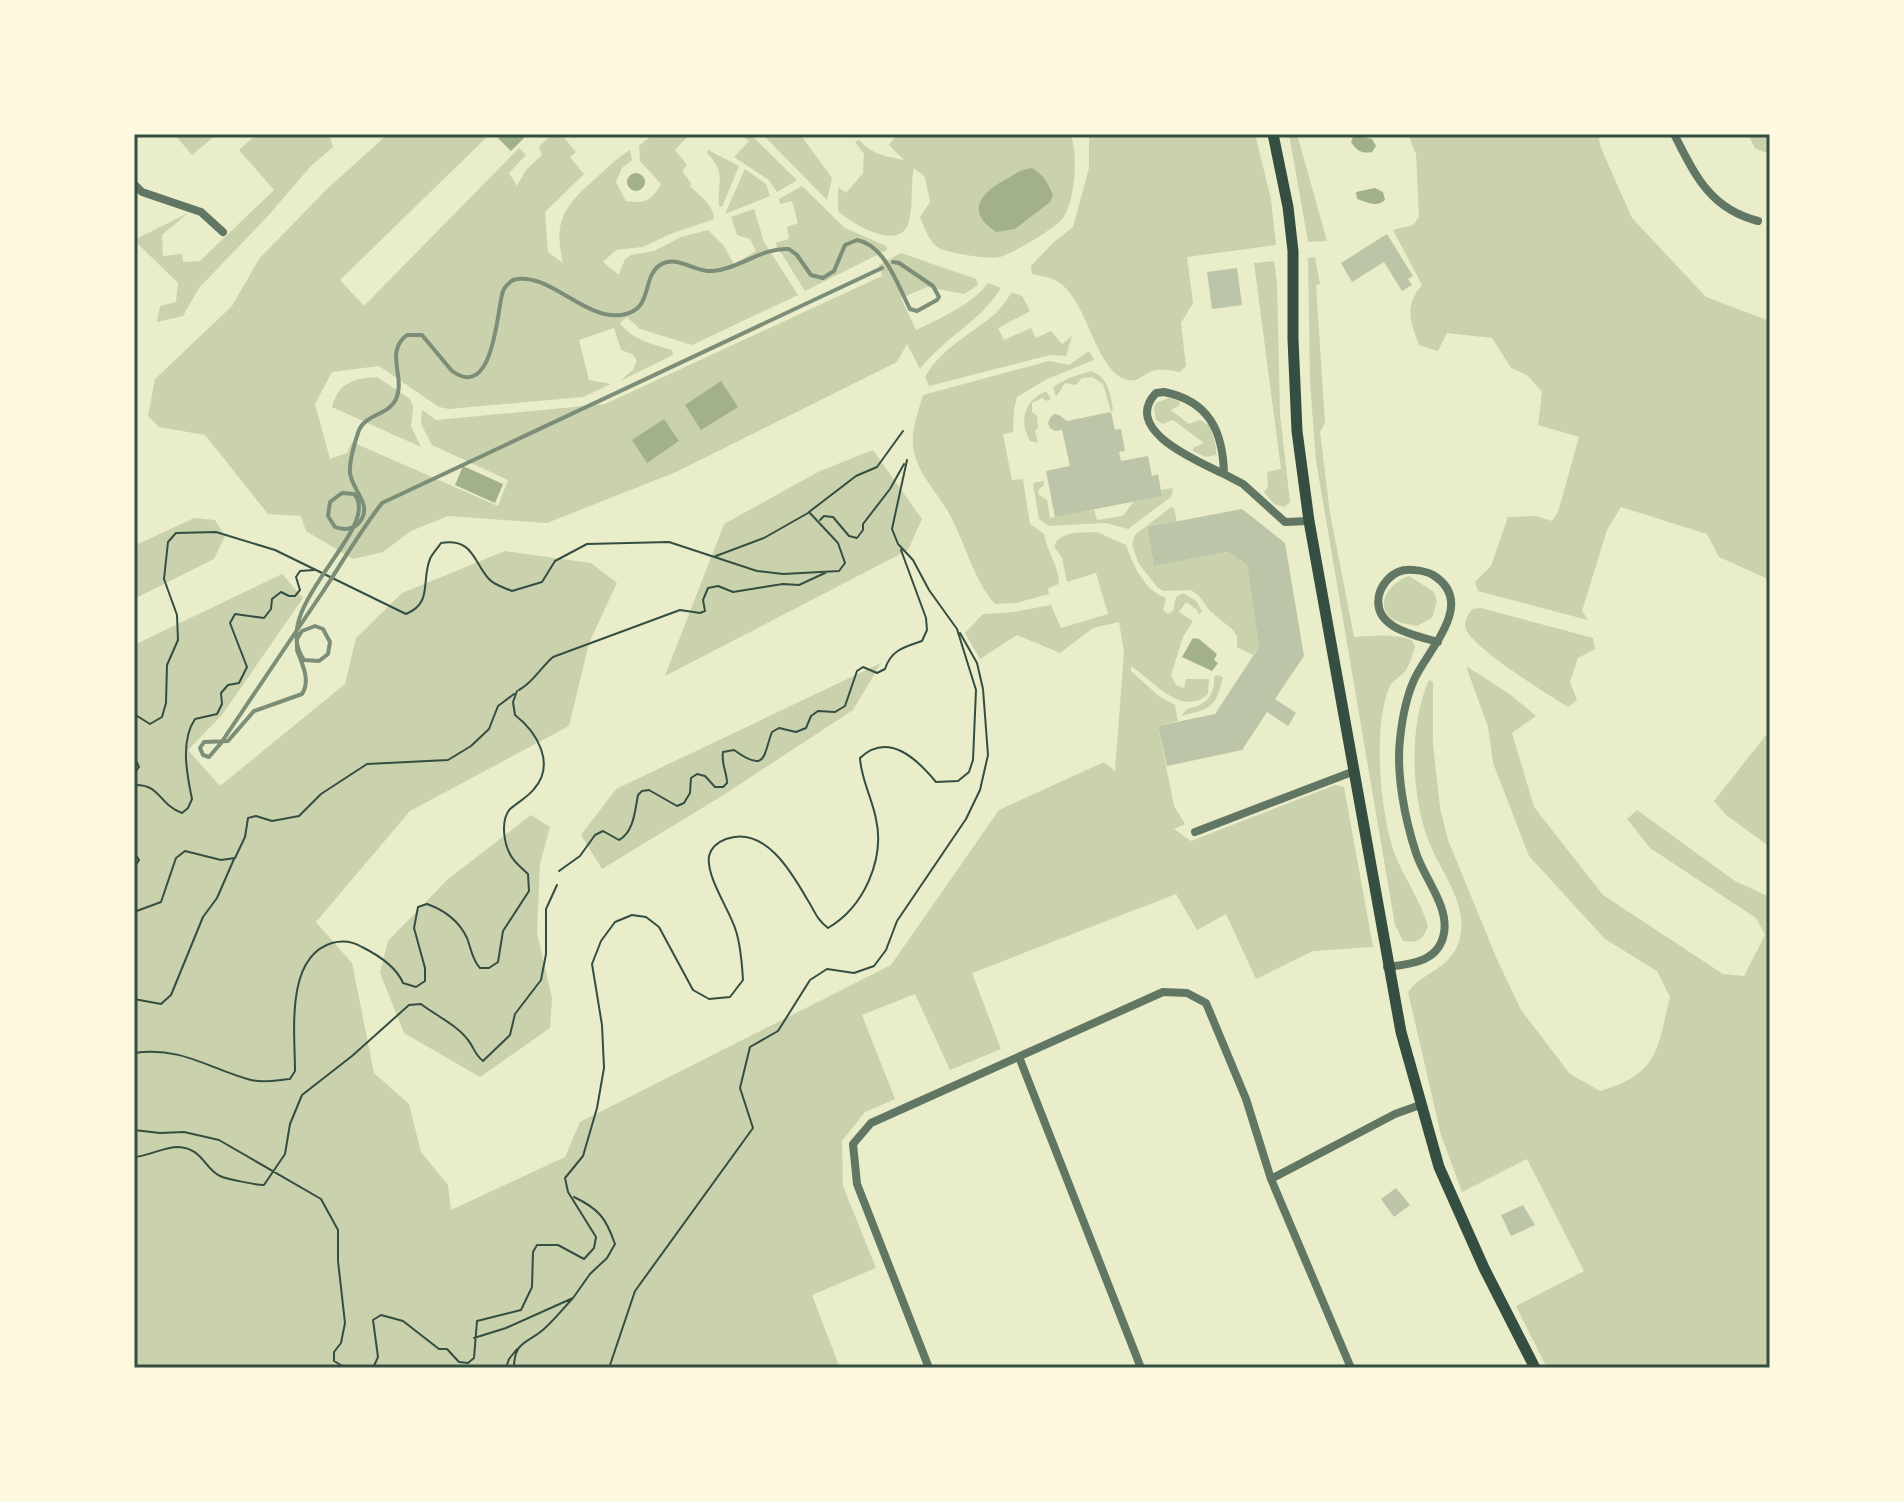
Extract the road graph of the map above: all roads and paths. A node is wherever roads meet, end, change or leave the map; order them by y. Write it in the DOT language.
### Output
graph roads {
  1 [pos="1273,134"];
  2 [pos="1674,134"];
  3 [pos="134,184"];
  4 [pos="1758,221"];
  5 [pos="223,232"];
  6 [pos="903,431"];
  7 [pos="1224,474"];
  8 [pos="809,512"];
  9 [pos="819,521"];
  10 [pos="1309,521"];
  11 [pos="899,545"];
  12 [pos="715,556"];
  13 [pos="314,570"];
  14 [pos="828,572"];
  15 [pos="957,629"];
  16 [pos="1438,642"];
  17 [pos="517,691"];
  18 [pos="134,714"];
  19 [pos="134,756"];
  20 [pos="1352,772"];
  21 [pos="134,774"];
  22 [pos="134,785"];
  23 [pos="1195,832"];
  24 [pos="134,852"];
  25 [pos="235,858"];
  26 [pos="134,868"];
  27 [pos="559,871"];
  28 [pos="557,885"];
  29 [pos="134,912"];
  30 [pos="1387,967"];
  31 [pos="134,999"];
  32 [pos="134,1053"];
  33 [pos="1019,1057"];
  34 [pos="1420,1105"];
  35 [pos="134,1130"];
  36 [pos="135,1158"];
  37 [pos="1271,1179"];
  38 [pos="573,1196"];
  39 [pos="573,1298"];
  40 [pos="474,1338"];
  41 [pos="520,1344"];
  42 [pos="227,1368"];
  43 [pos="237,1368"];
  44 [pos="346,1368"];
  45 [pos="373,1368"];
  46 [pos="506,1368"];
  47 [pos="514,1368"];
  48 [pos="609,1368"];
  49 [pos="929,1368"];
  50 [pos="1141,1368"];
  51 [pos="1351,1368"];
  52 [pos="1535,1368"];
  1 -- 10 [label="main road"];
  2 -- 4 [label="street"];
  3 -- 5 [label="street"];
  6 -- 8 [label="path"];
  7 -- 7 [label="street"];
  7 -- 10 [label="street"];
  8 -- 9 [label="path"];
  8 -- 12 [label="path"];
  9 -- 11 [label="path"];
  9 -- 14 [label="path"];
  10 -- 20 [label="main road"];
  11 -- 15 [label="path"];
  11 -- 27 [label="path"];
  12 -- 13 [label="path"];
  12 -- 14 [label="path"];
  13 -- 18 [label="path"];
  13 -- 22 [label="path"];
  14 -- 17 [label="path"];
  15 -- 38 [label="path"];
  15 -- 48 [label="path"];
  16 -- 16 [label="street"];
  16 -- 30 [label="street"];
  17 -- 25 [label="path"];
  17 -- 32 [label="path"];
  19 -- 21 [label="path"];
  20 -- 23 [label="street"];
  20 -- 30 [label="main road"];
  24 -- 26 [label="path"];
  25 -- 29 [label="path"];
  25 -- 31 [label="path"];
  28 -- 36 [label="path"];
  30 -- 34 [label="main road"];
  33 -- 37 [label="street"];
  33 -- 49 [label="street"];
  33 -- 50 [label="street"];
  34 -- 37 [label="street"];
  34 -- 52 [label="main road"];
  35 -- 44 [label="path"];
  37 -- 51 [label="street"];
  38 -- 39 [label="path"];
  38 -- 40 [label="path"];
  39 -- 40 [label="path"];
  39 -- 41 [label="path"];
  40 -- 45 [label="path"];
  41 -- 46 [label="path"];
  41 -- 47 [label="path"];
  42 -- 43 [label="path"];
}
